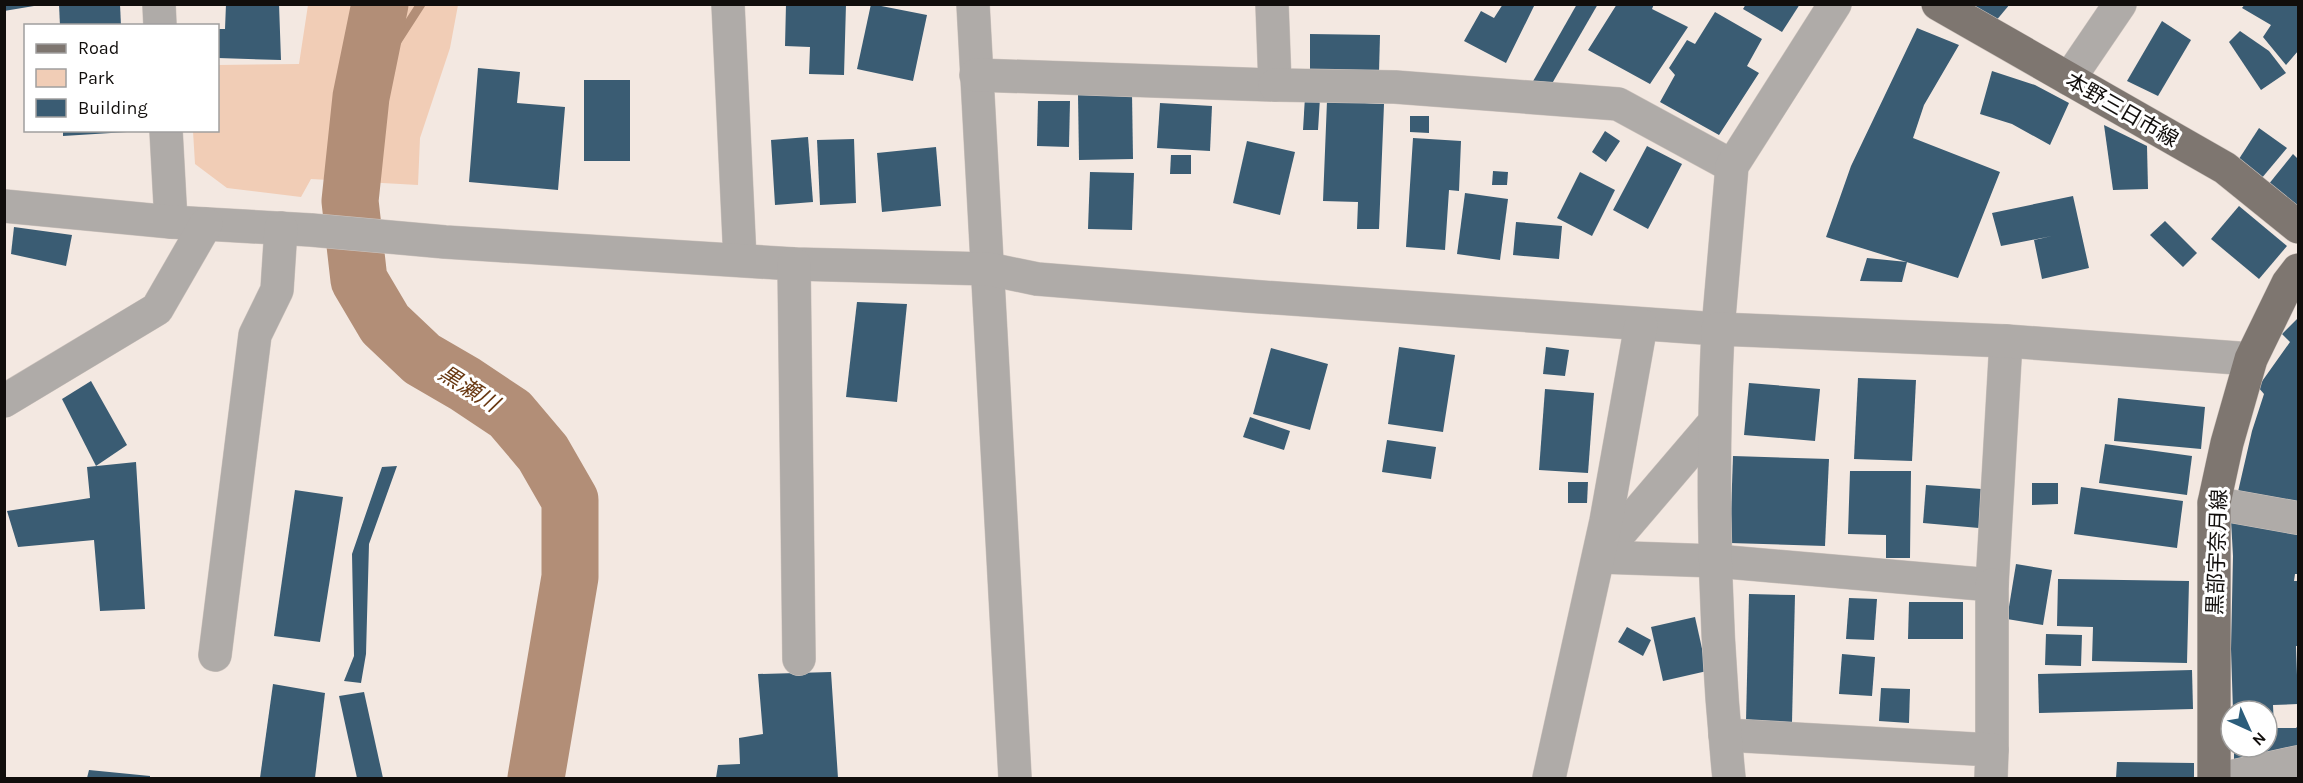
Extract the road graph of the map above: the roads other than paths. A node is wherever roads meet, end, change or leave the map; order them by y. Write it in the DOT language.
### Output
graph roads {
  1 [pos="159,4"];
  2 [pos="728,4"];
  3 [pos="973,4"];
  4 [pos="1272,4"];
  5 [pos="1835,4"];
  6 [pos="1938,4"];
  7 [pos="2120,4"];
  8 [pos="160,24"];
  9 [pos="976,75"];
  10 [pos="2069,79"];
  11 [pos="1275,85"];
  12 [pos="166,132"];
  13 [pos="1732,166"];
  14 [pos="4,206"];
  15 [pos="171,222"];
  16 [pos="206,224"];
  17 [pos="2298,227"];
  18 [pos="296,229"];
  19 [pos="740,260"];
  20 [pos="794,264"];
  21 [pos="989,269"];
  22 [pos="2298,270"];
  23 [pos="1641,325"];
  24 [pos="1718,329"];
  25 [pos="2006,341"];
  26 [pos="2251,359"];
  27 [pos="4,401"];
  28 [pos="1713,424"];
  29 [pos="2214,503"];
  30 [pos="2298,518"];
  31 [pos="1599,557"];
  32 [pos="1716,561"];
  33 [pos="1992,585"];
  34 [pos="214,655"];
  35 [pos="799,659"];
  36 [pos="1725,735"];
  37 [pos="2298,762"];
  38 [pos="1992,764"];
  39 [pos="1015,778"];
  40 [pos="1549,778"];
  41 [pos="1729,778"];
  42 [pos="2214,778"];
  43 [pos="2225,778"];
  1 -- 8 [label="street"];
  2 -- 19 [label="street"];
  3 -- 9 [label="street"];
  4 -- 11 [label="street"];
  5 -- 13 [label="street"];
  6 -- 10 [label="main road, 本野三日市線"];
  7 -- 10 [label="street"];
  9 -- 11 [label="street"];
  9 -- 21 [label="street"];
  10 -- 17 [label="main road, 本野三日市線"];
  11 -- 13 [label="street"];
  12 -- 15 [label="street"];
  13 -- 24 [label="street"];
  14 -- 15 [label="street"];
  15 -- 16 [label="street"];
  16 -- 18 [label="street"];
  16 -- 27 [label="street"];
  18 -- 19 [label="street"];
  18 -- 34 [label="street"];
  19 -- 20 [label="street"];
  20 -- 21 [label="street"];
  20 -- 35 [label="street"];
  21 -- 23 [label="street"];
  21 -- 39 [label="street"];
  22 -- 26 [label="main road, 黒部宇奈月線"];
  23 -- 24 [label="street"];
  23 -- 31 [label="street"];
  24 -- 25 [label="street"];
  24 -- 28 [label="street"];
  25 -- 26 [label="street"];
  25 -- 33 [label="street"];
  26 -- 29 [label="main road, 黒部宇奈月線"];
  28 -- 31 [label="street"];
  28 -- 32 [label="street"];
  29 -- 30 [label="street"];
  29 -- 42 [label="main road, 黒部宇奈月線"];
  31 -- 32 [label="street"];
  31 -- 40 [label="street"];
  32 -- 33 [label="street"];
  32 -- 36 [label="street"];
  33 -- 38 [label="street"];
  36 -- 38 [label="street"];
  36 -- 41 [label="street"];
  37 -- 43 [label="street"];
}
